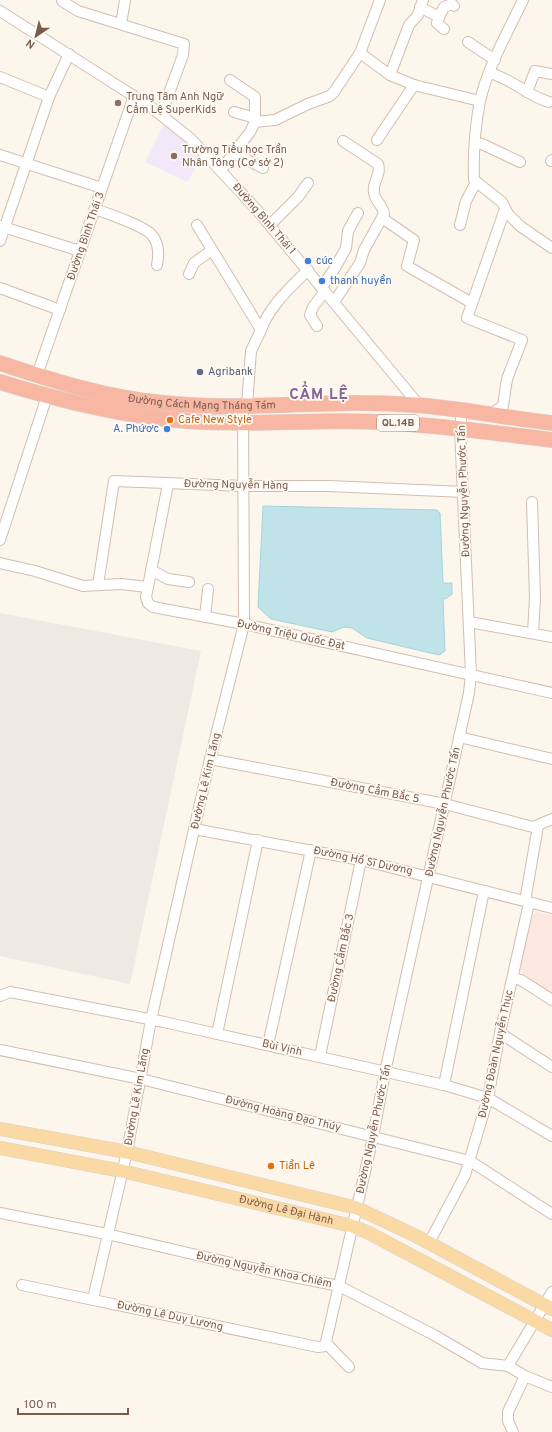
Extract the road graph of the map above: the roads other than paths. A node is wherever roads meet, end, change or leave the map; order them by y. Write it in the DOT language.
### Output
graph roads {
  1 [pos="125,0"];
  2 [pos="380,0"];
  3 [pos="523,0"];
  4 [pos="62,2"];
  5 [pos="422,4"];
  6 [pos="77,5"];
  7 [pos="454,6"];
  8 [pos="0,11"];
  9 [pos="440,17"];
  10 [pos="121,24"];
  11 [pos="444,29"];
  12 [pos="468,42"];
  13 [pos="360,52"];
  14 [pos="69,54"];
  15 [pos="495,60"];
  16 [pos="490,73"];
  17 [pos="552,74"];
  18 [pos="390,75"];
  19 [pos="0,77"];
  20 [pos="230,80"];
  21 [pos="414,85"];
  22 [pos="527,92"];
  23 [pos="134,96"];
  24 [pos="49,98"];
  25 [pos="480,101"];
  26 [pos="549,102"];
  27 [pos="234,112"];
  28 [pos="161,115"];
  29 [pos="255,120"];
  30 [pos="377,140"];
  31 [pos="343,141"];
  32 [pos="475,143"];
  33 [pos="234,153"];
  34 [pos="0,155"];
  35 [pos="520,162"];
  36 [pos="27,163"];
  37 [pos="263,168"];
  38 [pos="221,170"];
  39 [pos="475,181"];
  40 [pos="308,183"];
  41 [pos="102,188"];
  42 [pos="95,209"];
  43 [pos="505,209"];
  44 [pos="358,213"];
  45 [pos="382,218"];
  46 [pos="197,225"];
  47 [pos="270,225"];
  48 [pos="460,225"];
  49 [pos="3,226"];
  50 [pos="0,241"];
  51 [pos="552,248"];
  52 [pos="212,250"];
  53 [pos="80,251"];
  54 [pos="157,265"];
  55 [pos="308,270"];
  56 [pos="189,274"];
  57 [pos="0,288"];
  58 [pos="323,289"];
  59 [pos="334,302"];
  60 [pos="472,303"];
  61 [pos="60,310"];
  62 [pos="317,326"];
  63 [pos="261,330"];
  64 [pos="0,363"];
  65 [pos="37,375"];
  66 [pos="0,382"];
  67 [pos="47,396"];
  68 [pos="245,405"];
  69 [pos="419,405"];
  70 [pos="462,411"];
  71 [pos="491,414"];
  72 [pos="243,422"];
  73 [pos="552,423"];
  74 [pos="460,429"];
  75 [pos="552,440"];
  76 [pos="168,484"];
  77 [pos="244,486"];
  78 [pos="464,492"];
  79 [pos="532,502"];
  80 [pos="0,540"];
  81 [pos="0,563"];
  82 [pos="151,570"];
  83 [pos="189,582"];
  84 [pos="98,585"];
  85 [pos="147,587"];
  86 [pos="208,589"];
  87 [pos="205,617"];
  88 [pos="469,622"];
  89 [pos="244,624"];
  90 [pos="533,633"];
  91 [pos="552,637"];
  92 [pos="471,674"];
  93 [pos="552,693"];
  94 [pos="459,737"];
  95 [pos="210,759"];
  96 [pos="552,759"];
  97 [pos="445,804"];
  98 [pos="552,819"];
  99 [pos="538,826"];
  100 [pos="194,829"];
  101 [pos="258,840"];
  102 [pos="311,850"];
  103 [pos="361,860"];
  104 [pos="429,876"];
  105 [pos="484,891"];
  106 [pos="527,902"];
  107 [pos="552,908"];
  108 [pos="513,978"];
  109 [pos="0,995"];
  110 [pos="552,1000"];
  111 [pos="151,1020"];
  112 [pos="500,1033"];
  113 [pos="217,1034"];
  114 [pos="268,1045"];
  115 [pos="0,1050"];
  116 [pos="320,1056"];
  117 [pos="552,1067"];
  118 [pos="385,1072"];
  119 [pos="140,1079"];
  120 [pos="444,1085"];
  121 [pos="488,1098"];
  122 [pos="0,1129"];
  123 [pos="552,1136"];
  124 [pos="373,1137"];
  125 [pos="0,1148"];
  126 [pos="127,1152"];
  127 [pos="470,1161"];
  128 [pos="122,1171"];
  129 [pos="357,1208"];
  130 [pos="0,1213"];
  131 [pos="552,1214"];
  132 [pos="352,1226"];
  133 [pos="107,1234"];
  134 [pos="429,1243"];
  135 [pos="22,1285"];
  136 [pos="338,1286"];
  137 [pos="552,1292"];
  138 [pos="93,1299"];
  139 [pos="548,1307"];
  140 [pos="534,1320"];
  141 [pos="552,1330"];
  142 [pos="322,1345"];
  143 [pos="508,1366"];
  144 [pos="349,1367"];
  145 [pos="525,1376"];
  146 [pos="552,1387"];
  147 [pos="513,1432"];
  1 -- 10 [label="street"];
  2 -- 13 [label="street"];
  3 -- 15 [label="street"];
  4 -- 6 [label="street"];
  5 -- 9 [label="street"];
  5 -- 18 [label="street"];
  6 -- 10 [label="street"];
  7 -- 9 [label="street"];
  8 -- 14 [label="street, Đường Bình Thái 1"];
  9 -- 11 [label="street"];
  10 -- 28 [label="street"];
  12 -- 15 [label="street"];
  13 -- 18 [label="street"];
  13 -- 29 [label="street"];
  14 -- 23 [label="street, Đường Bình Thái 1"];
  14 -- 24 [label="street"];
  15 -- 16 [label="street"];
  16 -- 22 [label="street"];
  16 -- 25 [label="street"];
  17 -- 22 [label="street"];
  18 -- 21 [label="street"];
  19 -- 24 [label="street"];
  20 -- 29 [label="street"];
  21 -- 25 [label="street"];
  21 -- 30 [label="street"];
  22 -- 26 [label="street"];
  23 -- 28 [label="street, Đường Bình Thái 1"];
  23 -- 41 [label="street, Đường Bình Thái 3"];
  24 -- 36 [label="street"];
  25 -- 32 [label="street"];
  27 -- 29 [label="street"];
  28 -- 38 [label="street, Đường Bình Thái 1"];
  29 -- 33 [label="street"];
  31 -- 45 [label="street"];
  32 -- 35 [label="street"];
  32 -- 39 [label="street"];
  33 -- 37 [label="street"];
  33 -- 38 [label="street"];
  34 -- 36 [label="street"];
  36 -- 41 [label="street"];
  36 -- 49 [label="street"];
  38 -- 47 [label="street, Đường Bình Thái 1"];
  39 -- 43 [label="street"];
  39 -- 48 [label="street"];
  40 -- 47 [label="street"];
  41 -- 42 [label="street, Đường Bình Thái 3"];
  42 -- 53 [label="street, Đường Bình Thái 3"];
  42 -- 54 [label="street"];
  43 -- 51 [label="street"];
  43 -- 60 [label="street"];
  44 -- 58 [label="street"];
  45 -- 59 [label="street"];
  45 -- 60 [label="street"];
  46 -- 52 [label="street"];
  47 -- 55 [label="street, Đường Bình Thái 1"];
  49 -- 50 [label="street"];
  49 -- 53 [label="street"];
  52 -- 56 [label="street"];
  52 -- 63 [label="street"];
  53 -- 61 [label="street, Đường Bình Thái 3"];
  55 -- 58 [label="street, Đường Bình Thái 1"];
  55 -- 63 [label="street, Đường Lê Kim Lăng"];
  57 -- 61 [label="street"];
  58 -- 59 [label="street, Đường Bình Thái 1"];
  58 -- 62 [label="street"];
  59 -- 69 [label="street, Đường Bình Thái 1"];
  60 -- 71 [label="street"];
  61 -- 65 [label="street, Đường Bình Thái 3"];
  63 -- 68 [label="street, Đường Lê Kim Lăng"];
  64 -- 65 [label="highway, Đường Cách Mạng Tháng Tám / QL.14B"];
  65 -- 68 [label="highway, Đường Cách Mạng Tháng Tám / QL.14B"];
  66 -- 67 [label="highway, Đường Cách Mạng Tháng Tám / QL.14B"];
  67 -- 72 [label="highway, Đường Cách Mạng Tháng Tám / QL.14B"];
  67 -- 80 [label="street"];
  68 -- 69 [label="highway, Đường Cách Mạng Tháng Tám / QL.14B"];
  68 -- 72 [label="street, Đường Lê Kim Lăng"];
  69 -- 70 [label="highway, Đường Cách Mạng Tháng Tám / QL.14B"];
  70 -- 71 [label="highway, Đường Cách Mạng Tháng Tám / QL.14B"];
  70 -- 74 [label="street, Đường Nguyễn Phước Tấn"];
  71 -- 73 [label="highway, Đường Cách Mạng Tháng Tám / QL.14B"];
  72 -- 74 [label="highway, Đường Cách Mạng Tháng Tám / QL.14B"];
  72 -- 77 [label="street, Đường Lê Kim Lăng"];
  74 -- 75 [label="highway, Đường Cách Mạng Tháng Tám / QL.14B"];
  74 -- 78 [label="street, Đường Nguyễn Phước Tấn"];
  76 -- 77 [label="street, Đường Nguyễn Hàng"];
  76 -- 82 [label="street, Đường Triệu Quốc Đạt"];
  76 -- 84 [label="street, Đường Nguyễn Hàng"];
  77 -- 78 [label="street, Đường Nguyễn Hàng"];
  77 -- 89 [label="street, Đường Lê Kim Lăng"];
  78 -- 88 [label="street, Đường Nguyễn Phước Tấn"];
  79 -- 90 [label="street"];
  81 -- 84 [label="street"];
  82 -- 83 [label="street"];
  82 -- 85 [label="street, Đường Triệu Quốc Đạt"];
  84 -- 85 [label="street"];
  85 -- 87 [label="street, Đường Triệu Quốc Đạt"];
  86 -- 87 [label="street"];
  87 -- 89 [label="street, Đường Triệu Quốc Đạt"];
  88 -- 90 [label="street"];
  88 -- 92 [label="street, Đường Nguyễn Phước Tấn"];
  89 -- 92 [label="street, Đường Triệu Quốc Đạt"];
  89 -- 95 [label="street, Đường Lê Kim Lăng"];
  90 -- 91 [label="street"];
  92 -- 93 [label="street, Đường Triệu Quốc Đạt"];
  92 -- 94 [label="street, Đường Nguyễn Phước Tấn"];
  94 -- 96 [label="street"];
  94 -- 97 [label="street, Đường Nguyễn Phước Tấn"];
  95 -- 97 [label="street, Đường Cẩm Bắc 5"];
  95 -- 100 [label="street, Đường Lê Kim Lăng"];
  97 -- 99 [label="street, Đường Cẩm Bắc 5"];
  97 -- 104 [label="street, Đường Nguyễn Phước Tấn"];
  98 -- 99 [label="street"];
  99 -- 106 [label="street, Đường Đoàn Nguyễn Thục"];
  100 -- 101 [label="street, Đường Hồ Sĩ Dương"];
  100 -- 111 [label="street, Đường Lê Kim Lăng"];
  101 -- 102 [label="street, Đường Hồ Sĩ Dương"];
  101 -- 113 [label="street"];
  102 -- 103 [label="street, Đường Hồ Sĩ Dương"];
  102 -- 114 [label="street"];
  103 -- 104 [label="street, Đường Hồ Sĩ Dương"];
  103 -- 116 [label="street, Đường Cẩm Bắc 3"];
  104 -- 105 [label="street, Đường Hồ Sĩ Dương"];
  104 -- 118 [label="street, Đường Nguyễn Phước Tấn"];
  105 -- 106 [label="street, Đường Hồ Sĩ Dương"];
  105 -- 120 [label="street"];
  106 -- 107 [label="street, Đường Hồ Sĩ Dương"];
  106 -- 108 [label="street, Đường Đoàn Nguyễn Thục"];
  108 -- 110 [label="street"];
  108 -- 112 [label="street, Đường Đoàn Nguyễn Thục"];
  109 -- 111 [label="street, Bùi Vịnh"];
  111 -- 113 [label="street, Bùi Vịnh"];
  111 -- 119 [label="street, Đường Lê Kim Lăng"];
  112 -- 117 [label="street"];
  112 -- 121 [label="street, Đường Đoàn Nguyễn Thục"];
  113 -- 114 [label="street, Bùi Vịnh"];
  114 -- 116 [label="street, Bùi Vịnh"];
  115 -- 119 [label="street, Đường Hoàng Đạo Thúy"];
  116 -- 118 [label="street, Bùi Vịnh"];
  118 -- 120 [label="street, Bùi Vịnh"];
  118 -- 124 [label="street, Đường Nguyễn Phước Tấn"];
  119 -- 124 [label="street, Đường Hoàng Đạo Thúy"];
  119 -- 126 [label="street, Đường Lê Kim Lăng"];
  120 -- 121 [label="street, Bùi Vịnh"];
  121 -- 123 [label="street, Bùi Vịnh"];
  121 -- 127 [label="street, Đường Đoàn Nguyễn Thục"];
  122 -- 126 [label="main road, Đường Lê Đại Hành"];
  124 -- 127 [label="street, Đường Hoàng Đạo Thúy"];
  124 -- 129 [label="street, Đường Nguyễn Phước Tấn"];
  125 -- 128 [label="main road, Đường Lê Đại Hành"];
  126 -- 128 [label="street, Đường Lê Kim Lăng"];
  126 -- 129 [label="main road, Đường Lê Đại Hành"];
  127 -- 131 [label="street, Đường Hoàng Đạo Thúy"];
  127 -- 134 [label="street, Đường Đoàn Nguyễn Thục"];
  128 -- 132 [label="main road, Đường Lê Đại Hành"];
  128 -- 133 [label="street, Đường Lê Kim Lăng"];
  129 -- 132 [label="street, Đường Nguyễn Phước Tấn"];
  129 -- 134 [label="main road, Đường Lê Đại Hành"];
  130 -- 133 [label="street, Đường Nguyễn Khoa Chiêm"];
  132 -- 136 [label="street, Đường Nguyễn Phước Tấn"];
  132 -- 140 [label="main road, Đường Lê Đại Hành"];
  133 -- 136 [label="street, Đường Nguyễn Khoa Chiêm"];
  133 -- 138 [label="street, Đường Lê Kim Lăng"];
  134 -- 139 [label="main road, Đường Lê Đại Hành"];
  135 -- 138 [label="street, Đường Lê Duy Lương"];
  136 -- 142 [label="street, Đường Nguyễn Phước Tấn"];
  136 -- 143 [label="street, Đường Nguyễn Khoa Chiêm"];
  137 -- 139 [label="street"];
  138 -- 142 [label="street, Đường Lê Duy Lương"];
  139 -- 140 [label="street"];
  140 -- 141 [label="main road, Đường Lê Đại Hành"];
  140 -- 143 [label="street"];
  142 -- 144 [label="street"];
  143 -- 145 [label="street"];
  145 -- 146 [label="street"];
  145 -- 147 [label="street"];
}
